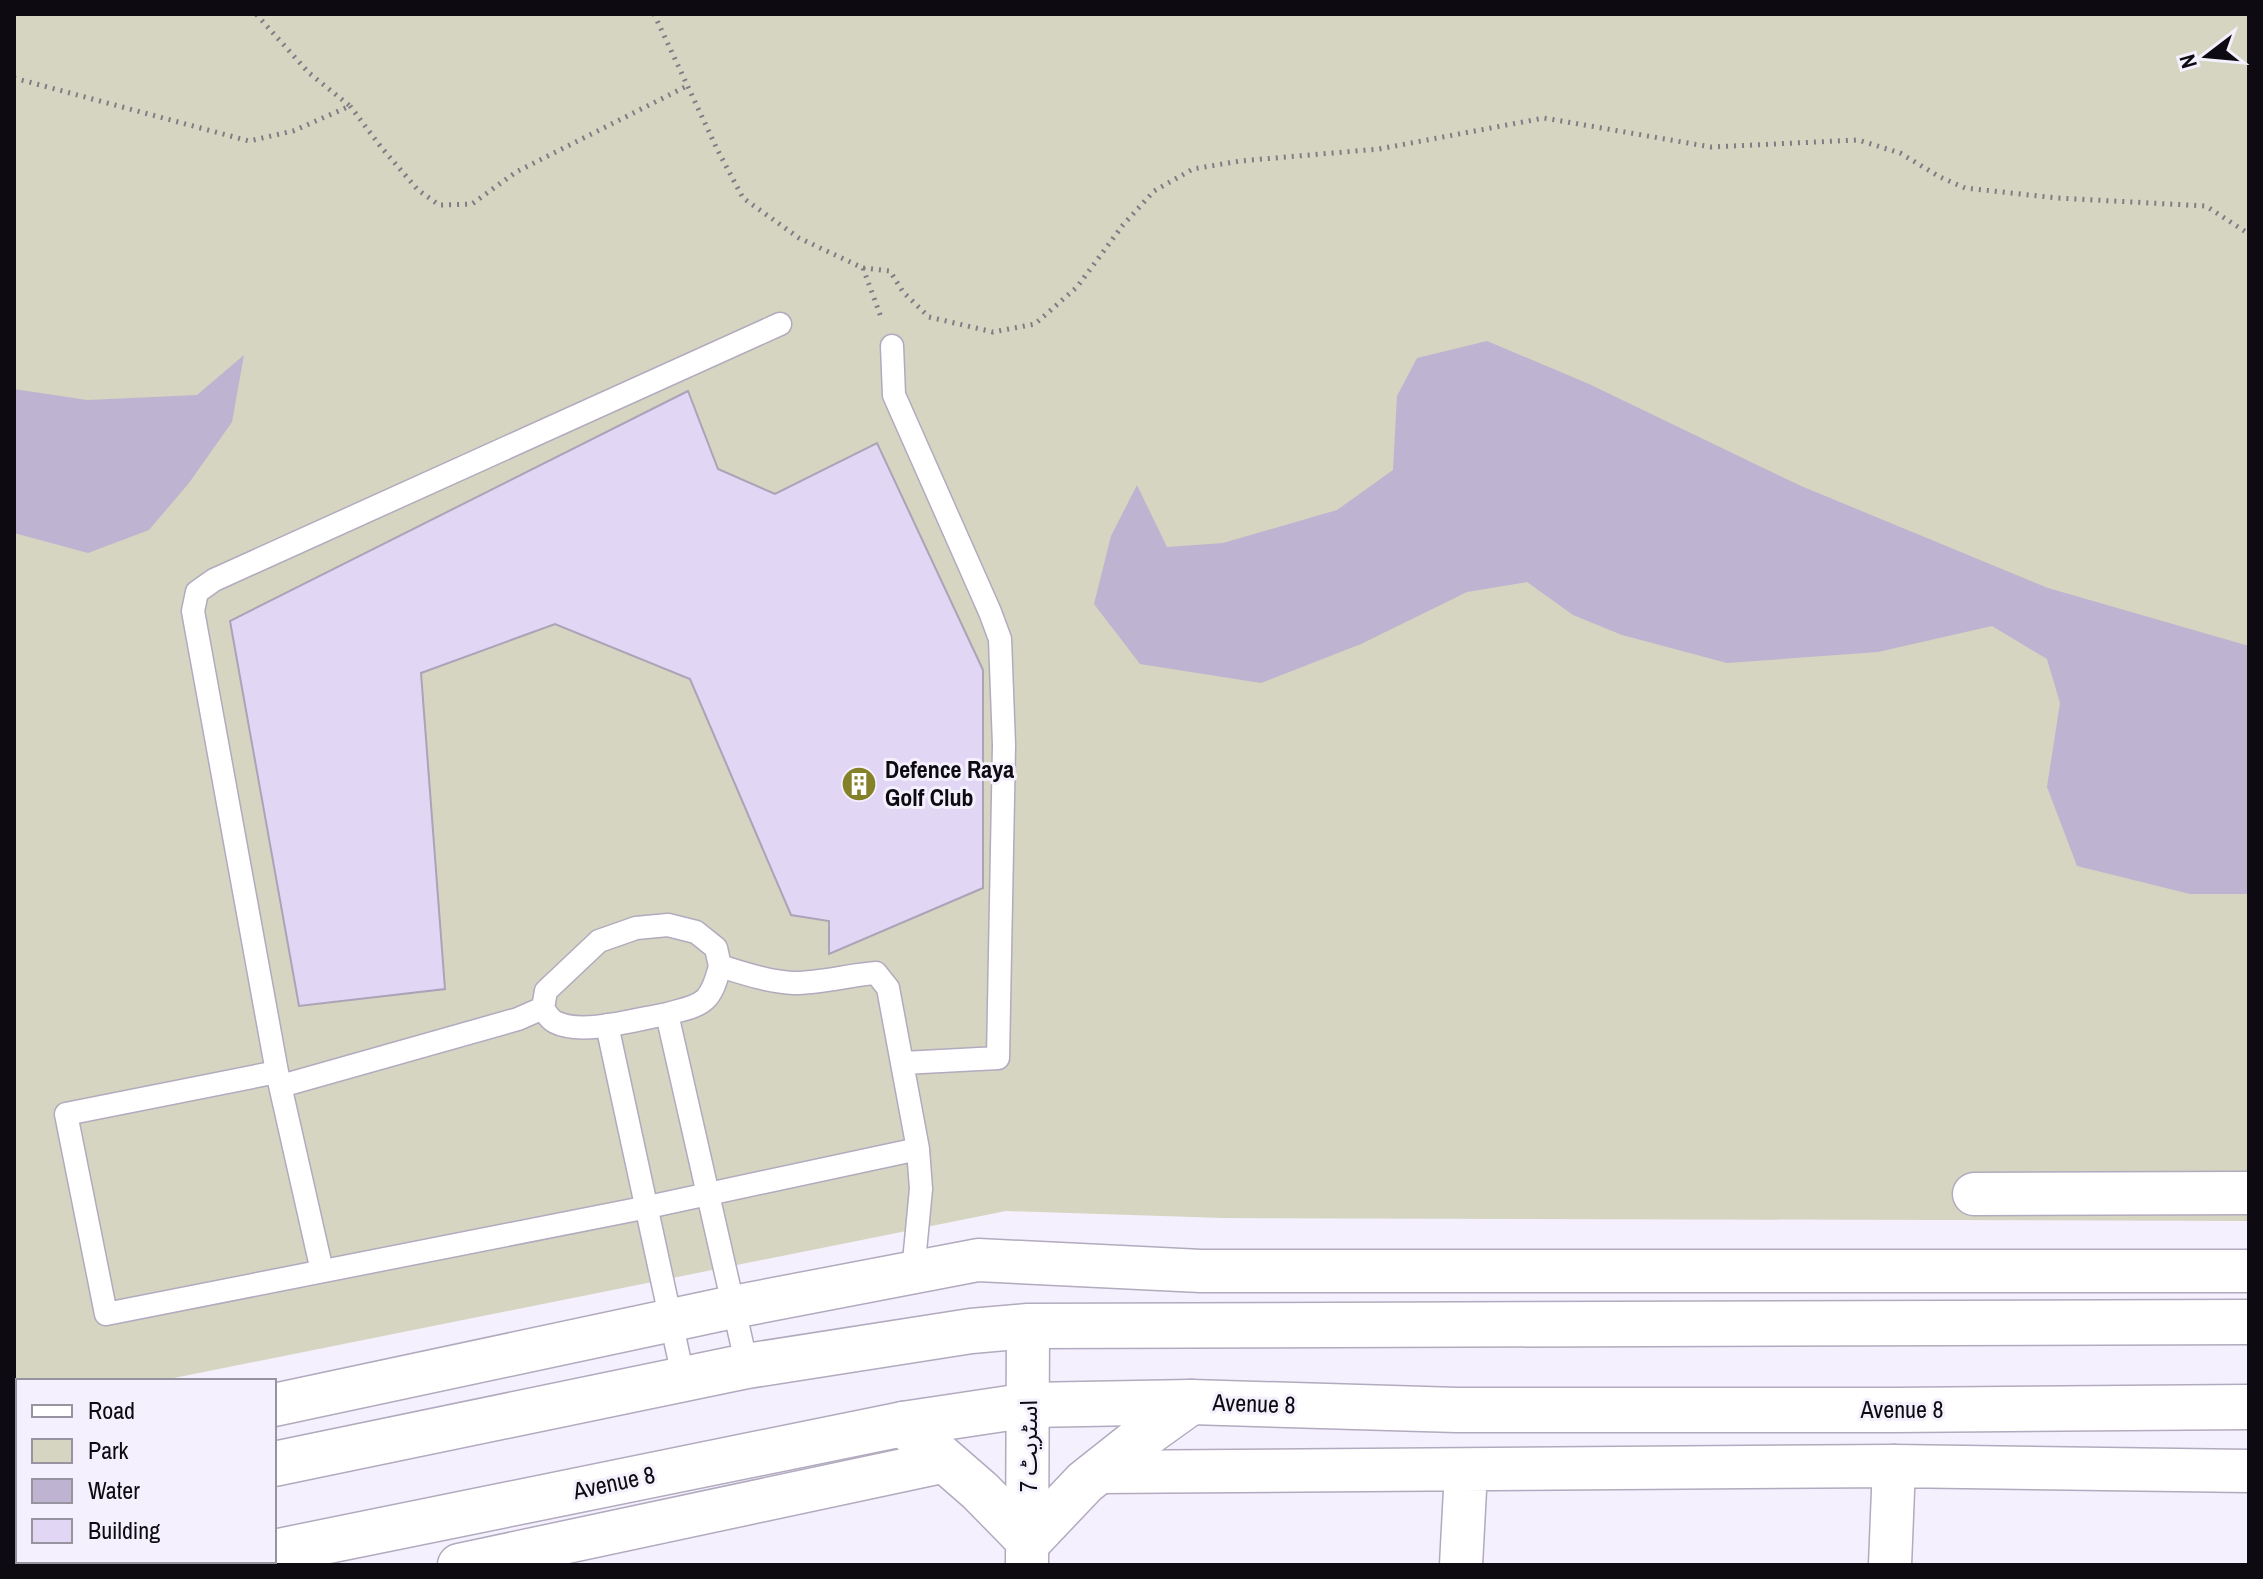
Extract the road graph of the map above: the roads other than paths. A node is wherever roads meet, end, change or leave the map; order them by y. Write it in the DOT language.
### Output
graph roads {
  1 [pos="780,324"];
  2 [pos="892,346"];
  3 [pos="720,966"];
  4 [pos="543,1008"];
  5 [pos="667,1014"];
  6 [pos="607,1025"];
  7 [pos="903,1063"];
  8 [pos="279,1079"];
  9 [pos="918,1149"];
  10 [pos="2249,1193"];
  11 [pos="1974,1194"];
  12 [pos="707,1195"];
  13 [pos="648,1207"];
  14 [pos="322,1271"];
  15 [pos="2249,1271"];
  16 [pos="913,1272"];
  17 [pos="733,1307"];
  18 [pos="671,1320"];
  19 [pos="2249,1322"];
  20 [pos="1028,1326"];
  21 [pos="747,1366"];
  22 [pos="684,1381"];
  23 [pos="1191,1402"];
  24 [pos="276,1405"];
  25 [pos="1029,1405"];
  26 [pos="2249,1407"];
  27 [pos="903,1424"];
  28 [pos="946,1461"];
  29 [pos="276,1464"];
  30 [pos="1894,1466"];
  31 [pos="1466,1471"];
  32 [pos="2249,1471"];
  33 [pos="1097,1472"];
  34 [pos="276,1552"];
  35 [pos="1028,1553"];
  36 [pos="459,1565"];
  37 [pos="1461,1565"];
  38 [pos="1890,1565"];
  1 -- 8 [label="lane"];
  2 -- 7 [label="lane"];
  3 -- 4 [label="lane"];
  3 -- 5 [label="lane"];
  3 -- 7 [label="lane"];
  4 -- 6 [label="lane"];
  4 -- 8 [label="lane"];
  5 -- 6 [label="lane"];
  5 -- 12 [label="lane"];
  6 -- 13 [label="lane"];
  7 -- 9 [label="lane"];
  8 -- 14 [label="lane"];
  8 -- 14 [label="lane"];
  9 -- 12 [label="lane"];
  9 -- 16 [label="lane"];
  10 -- 11 [label="street"];
  12 -- 13 [label="lane"];
  12 -- 17 [label="lane"];
  13 -- 14 [label="lane"];
  13 -- 18 [label="lane"];
  15 -- 16 [label="street"];
  16 -- 17 [label="street"];
  17 -- 18 [label="street"];
  17 -- 21 [label="lane"];
  18 -- 22 [label="lane"];
  18 -- 24 [label="street"];
  19 -- 20 [label="main road"];
  20 -- 21 [label="main road"];
  20 -- 25 [label="street, اسٹریٹ 7"];
  21 -- 22 [label="main road"];
  22 -- 29 [label="main road"];
  23 -- 25 [label="main road, Avenue 8"];
  23 -- 26 [label="main road, Avenue 8"];
  23 -- 33 [label="main road"];
  25 -- 27 [label="main road, Avenue 8"];
  25 -- 35 [label="street, اسٹریٹ 7"];
  27 -- 28 [label="main road"];
  27 -- 34 [label="main road, Avenue 8"];
  28 -- 35 [label="main road"];
  28 -- 36 [label="street"];
  30 -- 31 [label="street"];
  30 -- 32 [label="street"];
  30 -- 38 [label="street"];
  31 -- 33 [label="street"];
  31 -- 37 [label="street"];
  33 -- 35 [label="main road"];
}
